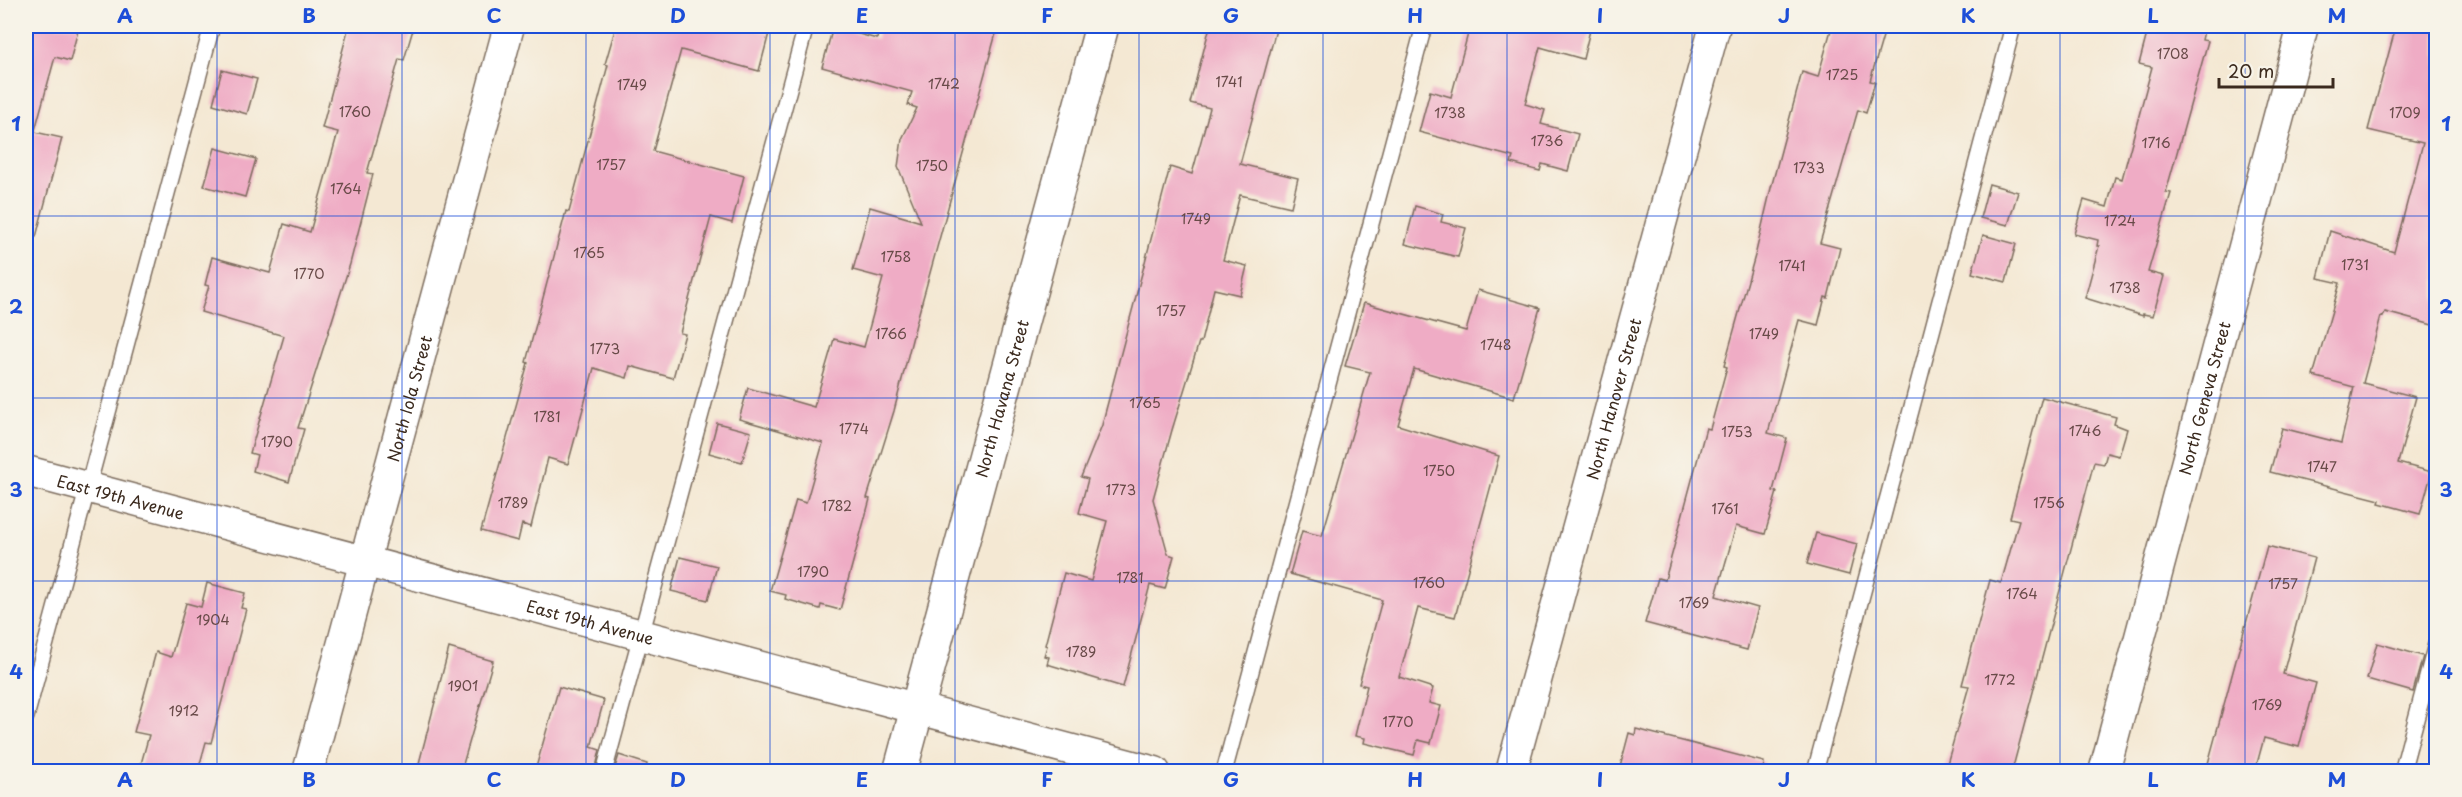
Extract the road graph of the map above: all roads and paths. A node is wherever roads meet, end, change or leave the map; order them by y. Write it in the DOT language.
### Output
graph roads {
  1 [pos="212,26"];
  2 [pos="509,26"];
  3 [pos="806,26"];
  4 [pos="1102,26"];
  5 [pos="1424,26"];
  6 [pos="1715,26"];
  7 [pos="2013,26"];
  8 [pos="2302,26"];
  9 [pos="26,471"];
  10 [pos="88,487"];
  11 [pos="365,561"];
  12 [pos="641,635"];
  13 [pos="2436,644"];
  14 [pos="918,707"];
  15 [pos="26,717"];
  16 [pos="308,771"];
  17 [pos="604,771"];
  18 [pos="900,771"];
  19 [pos="1155,771"];
  20 [pos="1224,771"];
  21 [pos="1511,771"];
  22 [pos="1815,771"];
  23 [pos="2104,771"];
  24 [pos="2402,771"];
  1 -- 10 [label="lane"];
  2 -- 11 [label="street, North Iola Street"];
  3 -- 12 [label="lane"];
  4 -- 14 [label="street, North Havana Street"];
  5 -- 20 [label="lane"];
  6 -- 21 [label="street, North Hanover Street"];
  7 -- 22 [label="lane"];
  8 -- 23 [label="street, North Geneva Street"];
  9 -- 10 [label="street, East 19th Avenue"];
  10 -- 11 [label="street, East 19th Avenue"];
  10 -- 15 [label="lane"];
  11 -- 12 [label="street, East 19th Avenue"];
  11 -- 16 [label="street, North Iola Street"];
  12 -- 14 [label="street, East 19th Avenue"];
  12 -- 17 [label="lane"];
  13 -- 24 [label="lane"];
  14 -- 18 [label="street, North Havana Street"];
  14 -- 19 [label="street, East 19th Avenue"];
}
